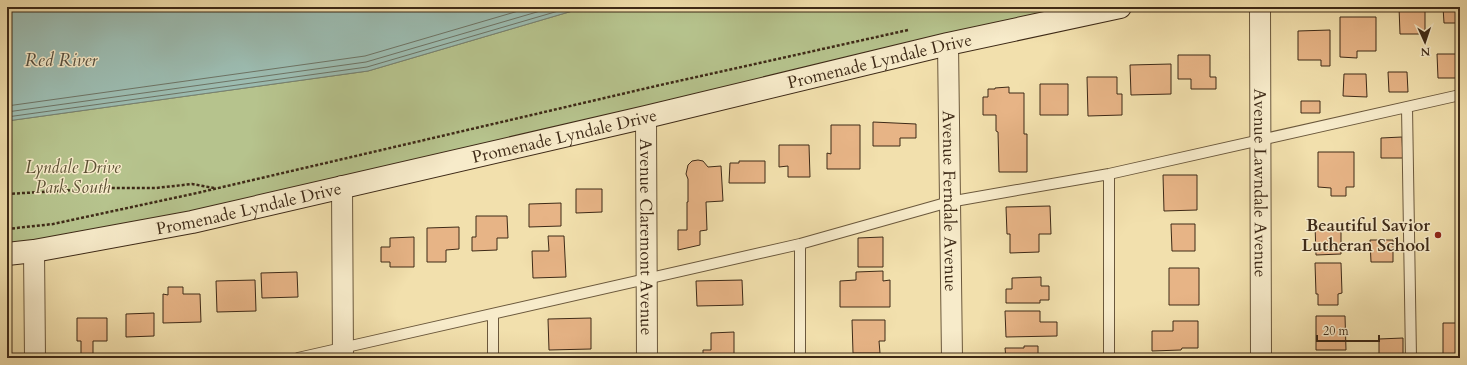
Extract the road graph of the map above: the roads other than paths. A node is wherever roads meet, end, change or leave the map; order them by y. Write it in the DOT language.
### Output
graph roads {
  1 [pos="1120,7"];
  2 [pos="1260,7"];
  3 [pos="948,44"];
  4 [pos="1460,95"];
  5 [pos="1408,107"];
  6 [pos="646,116"];
  7 [pos="1260,140"];
  8 [pos="1109,174"];
  9 [pos="342,186"];
  10 [pos="949,202"];
  11 [pos="800,244"];
  12 [pos="34,251"];
  13 [pos="7,254"];
  14 [pos="647,279"];
  15 [pos="493,314"];
  16 [pos="343,353"];
  17 [pos="35,358"];
  18 [pos="298,358"];
  19 [pos="493,358"];
  20 [pos="647,358"];
  21 [pos="800,358"];
  22 [pos="952,358"];
  23 [pos="1109,358"];
  24 [pos="1261,358"];
  25 [pos="1411,358"];
  1 -- 3 [label="street, Promenade Lyndale Drive"];
  2 -- 7 [label="street, Avenue Lawndale Avenue"];
  3 -- 6 [label="street, Promenade Lyndale Drive"];
  3 -- 10 [label="street, Avenue Ferndale Avenue"];
  4 -- 5 [label="lane"];
  5 -- 7 [label="lane"];
  5 -- 25 [label="lane"];
  6 -- 9 [label="street, Promenade Lyndale Drive"];
  6 -- 14 [label="street, Avenue Claremont Avenue"];
  7 -- 8 [label="lane"];
  7 -- 24 [label="street, Avenue Lawndale Avenue"];
  8 -- 10 [label="lane"];
  8 -- 23 [label="lane"];
  9 -- 12 [label="street, Promenade Lyndale Drive"];
  9 -- 16 [label="street"];
  10 -- 11 [label="lane"];
  10 -- 22 [label="street, Avenue Ferndale Avenue"];
  11 -- 14 [label="lane"];
  11 -- 21 [label="lane"];
  12 -- 13 [label="street, Promenade Lyndale Drive"];
  12 -- 17 [label="street"];
  14 -- 15 [label="lane"];
  14 -- 20 [label="street, Avenue Claremont Avenue"];
  15 -- 16 [label="lane"];
  15 -- 19 [label="lane"];
  16 -- 18 [label="lane"];
}
